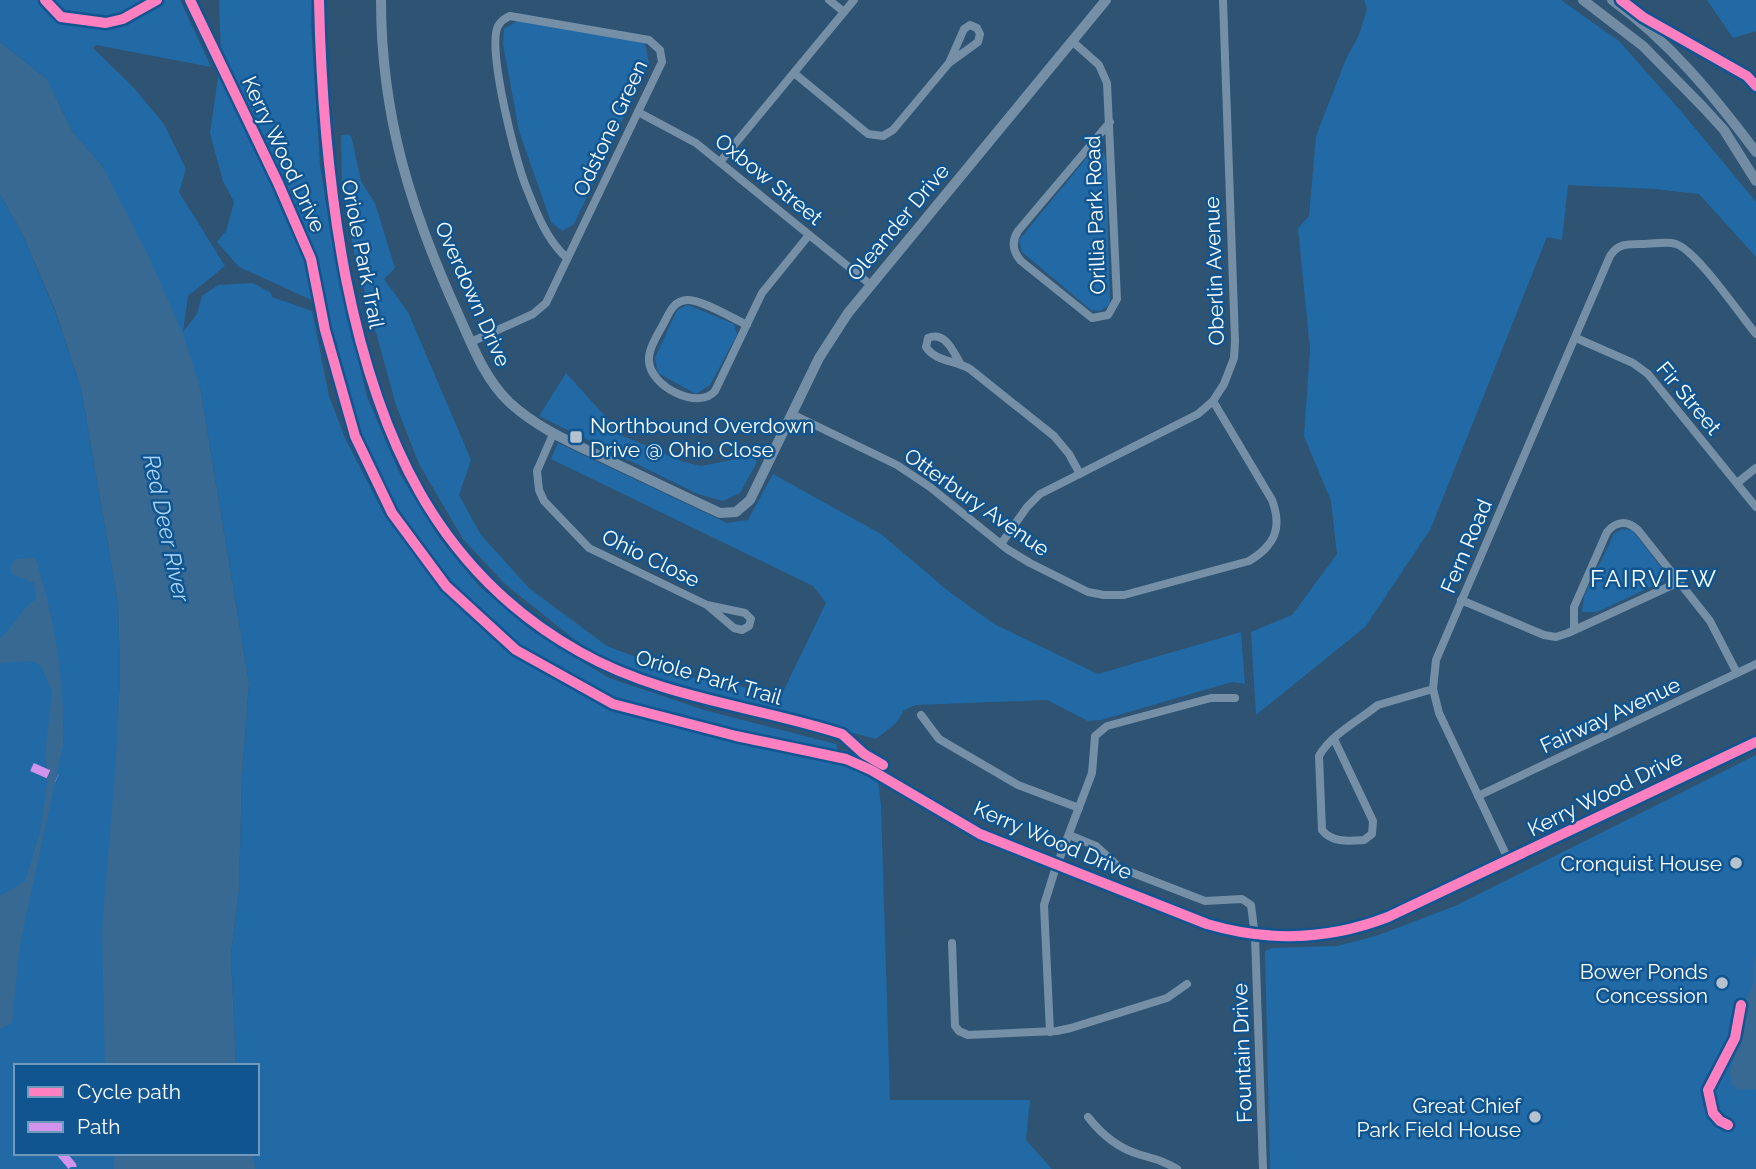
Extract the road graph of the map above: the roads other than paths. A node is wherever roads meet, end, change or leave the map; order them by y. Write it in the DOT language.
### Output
graph roads {
  1 [pos="190,0"];
  2 [pos="382,0"];
  3 [pos="829,0"];
  4 [pos="854,0"];
  5 [pos="1107,0"];
  6 [pos="1223,0"];
  7 [pos="1583,0"];
  8 [pos="1612,0"];
  9 [pos="844,12"];
  10 [pos="1072,41"];
  11 [pos="949,63"];
  12 [pos="794,73"];
  13 [pos="638,112"];
  14 [pos="1110,122"];
  15 [pos="1756,152"];
  16 [pos="720,162"];
  17 [pos="1756,181"];
  18 [pos="810,235"];
  19 [pos="566,258"];
  20 [pos="871,285"];
  21 [pos="747,325"];
  22 [pos="1756,334"];
  23 [pos="1576,338"];
  24 [pos="471,342"];
  25 [pos="960,363"];
  26 [pos="1213,401"];
  27 [pos="792,414"];
  28 [pos="554,434"];
  29 [pos="1756,468"];
  30 [pos="1080,474"];
  31 [pos="1737,483"];
  32 [pos="754,491"];
  33 [pos="1756,507"];
  34 [pos="1001,544"];
  35 [pos="1679,582"];
  36 [pos="1461,600"];
  37 [pos="707,605"];
  38 [pos="1574,631"];
  39 [pos="1756,664"];
  40 [pos="1737,673"];
  41 [pos="1433,689"];
  42 [pos="1235,698"];
  43 [pos="921,715"];
  44 [pos="1334,739"];
  45 [pos="1756,742"];
  46 [pos="1478,796"];
  47 [pos="1079,808"];
  48 [pos="1069,835"];
  49 [pos="1509,860"];
  50 [pos="1058,863"];
  51 [pos="1255,936"];
  52 [pos="952,943"];
  53 [pos="1187,984"];
  54 [pos="1050,1032"];
  55 [pos="1088,1117"];
  56 [pos="1177,1169"];
  57 [pos="1263,1169"];
  1 -- 50 [label="street, Kerry Wood Drive"];
  2 -- 24 [label="street, Overdown Drive"];
  3 -- 9 [label="street"];
  4 -- 9 [label="street"];
  5 -- 10 [label="street, Oleander Drive"];
  6 -- 26 [label="street, Oberlin Avenue"];
  7 -- 17 [label="main road"];
  8 -- 15 [label="main road"];
  9 -- 12 [label="street"];
  10 -- 14 [label="street, Orillia Park Road"];
  10 -- 20 [label="street, Oleander Drive"];
  11 -- 11 [label="street"];
  11 -- 12 [label="street"];
  12 -- 16 [label="street"];
  13 -- 16 [label="street, Oxbow Street"];
  13 -- 19 [label="street, Odstone Green"];
  13 -- 19 [label="street, Odstone Green"];
  14 -- 14 [label="street, Orillia Park Road"];
  16 -- 18 [label="street, Oxbow Street"];
  18 -- 20 [label="street, Oxbow Street"];
  18 -- 21 [label="street"];
  19 -- 24 [label="street, Odstone Green"];
  20 -- 27 [label="street, Oleander Drive"];
  21 -- 21 [label="street"];
  22 -- 23 [label="street, Fern Road"];
  23 -- 31 [label="street, Fir Street"];
  23 -- 36 [label="street, Fern Road"];
  24 -- 28 [label="street, Overdown Drive"];
  25 -- 30 [label="street"];
  26 -- 30 [label="street, Oberlin Avenue"];
  26 -- 34 [label="street, Otterbury Avenue"];
  27 -- 32 [label="street, Oleander Drive"];
  27 -- 34 [label="street, Otterbury Avenue"];
  28 -- 32 [label="street, Overdown Drive"];
  28 -- 37 [label="street, Ohio Close"];
  29 -- 31 [label="street"];
  30 -- 34 [label="street, Oberlin Avenue"];
  31 -- 33 [label="street, Fir Street"];
  35 -- 38 [label="street"];
  35 -- 38 [label="street"];
  35 -- 40 [label="street"];
  36 -- 38 [label="street"];
  36 -- 41 [label="street, Fern Road"];
  37 -- 37 [label="street, Ohio Close"];
  39 -- 40 [label="street, Fairway Avenue"];
  40 -- 46 [label="street, Fairway Avenue"];
  41 -- 44 [label="street"];
  41 -- 46 [label="street, Fern Road"];
  42 -- 47 [label="street"];
  43 -- 47 [label="street"];
  44 -- 44 [label="street"];
  45 -- 49 [label="street, Kerry Wood Drive"];
  46 -- 49 [label="street, Fern Road"];
  47 -- 48 [label="street"];
  48 -- 50 [label="street"];
  48 -- 51 [label="street, Fountain Drive"];
  49 -- 51 [label="street, Kerry Wood Drive"];
  50 -- 51 [label="street, Kerry Wood Drive"];
  50 -- 54 [label="street"];
  51 -- 57 [label="street, Fountain Drive"];
  52 -- 54 [label="street"];
  53 -- 54 [label="street"];
  55 -- 56 [label="street"];
}
